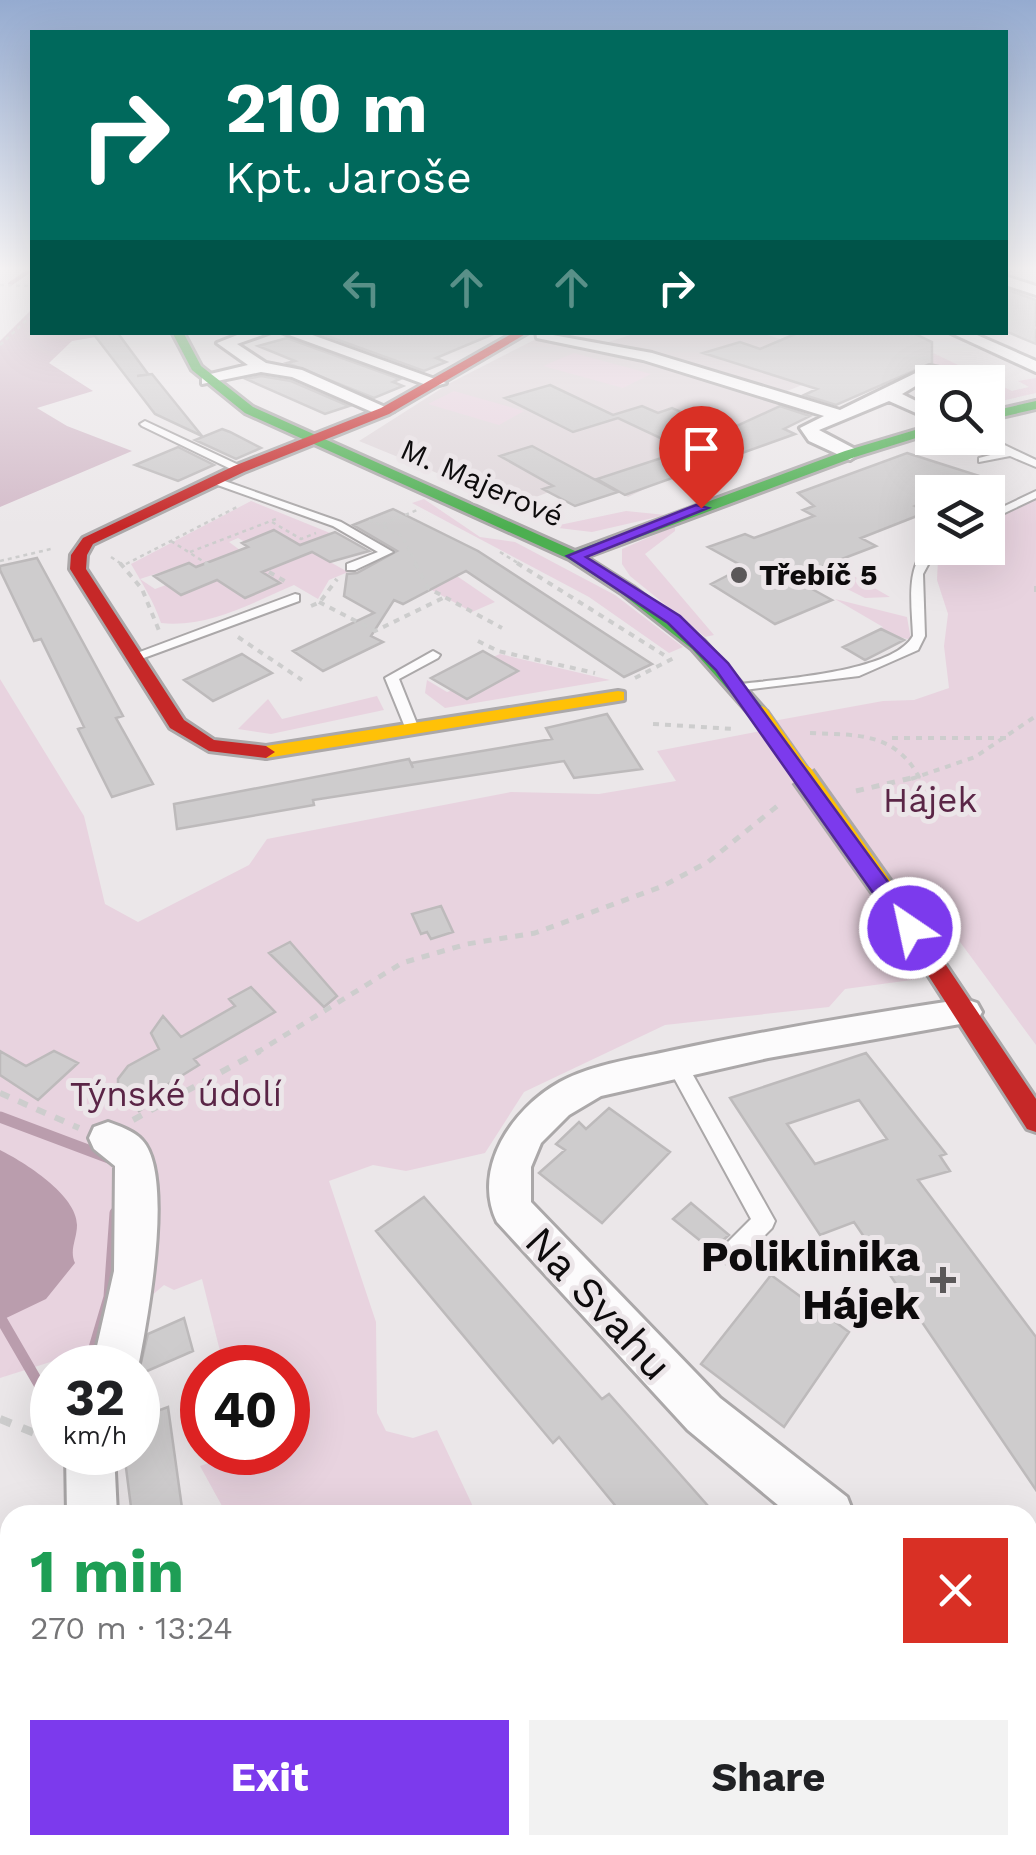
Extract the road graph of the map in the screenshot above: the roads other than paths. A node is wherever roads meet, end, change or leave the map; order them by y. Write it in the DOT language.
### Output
graph roads {
  1 [pos="186,354"];
  2 [pos="241,354"];
  3 [pos="351,354"];
  4 [pos="487,354"];
  5 [pos="632,354"];
  6 [pos="1005,354"];
  7 [pos="261,367"];
  8 [pos="1036,367"];
  9 [pos="208,380"];
  10 [pos="915,381"];
  11 [pos="438,383"];
  12 [pos="890,396"];
  13 [pos="1036,405"];
  14 [pos="915,407"];
  15 [pos="385,411"];
  16 [pos="1005,412"];
  17 [pos="842,416"];
  18 [pos="144,424"];
  19 [pos="915,434"];
  20 [pos="314,442"];
  21 [pos="1005,449"];
  22 [pos="1012,452"];
  23 [pos="850,454"];
  24 [pos="983,460"];
  25 [pos="1036,464"];
  26 [pos="239,469"];
  27 [pos="216,481"];
  28 [pos="1036,494"];
  29 [pos="1005,510"];
  30 [pos="574,556"];
  31 [pos="922,565"];
  32 [pos="351,567"];
  33 [pos="295,598"];
  34 [pos="136,656"];
  35 [pos="433,656"];
  36 [pos="619,685"];
  37 [pos="740,688"];
  38 [pos="412,729"];
  39 [pos="965,1012"];
  40 [pos="676,1065"];
  41 [pos="1036,1121"];
  42 [pos="108,1138"];
  43 [pos="730,1255"];
  44 [pos="120,1345"];
  45 [pos="91,1475"];
  46 [pos="92,1505"];
  47 [pos="818,1505"];
  1 -- 9 [label="street, M. Majerové"];
  2 -- 7 [label="street"];
  3 -- 11 [label="street"];
  4 -- 11 [label="street"];
  5 -- 17 [label="street"];
  6 -- 8 [label="street"];
  7 -- 9 [label="street"];
  7 -- 15 [label="street"];
  9 -- 20 [label="street, M. Majerové"];
  10 -- 12 [label="street"];
  11 -- 15 [label="street"];
  12 -- 14 [label="street"];
  12 -- 17 [label="street"];
  13 -- 16 [label="street"];
  15 -- 20 [label="street"];
  17 -- 23 [label="street"];
  18 -- 26 [label="lane"];
  19 -- 23 [label="street"];
  20 -- 26 [label="street"];
  20 -- 30 [label="street, M. Majerové"];
  21 -- 22 [label="lane"];
  22 -- 24 [label="lane"];
  22 -- 25 [label="lane"];
  23 -- 30 [label="street"];
  26 -- 27 [label="street"];
  27 -- 32 [label="lane"];
  27 -- 34 [label="street"];
  28 -- 29 [label="lane"];
  30 -- 37 [label="street, M. Majerové"];
  31 -- 37 [label="lane"];
  33 -- 34 [label="lane"];
  34 -- 38 [label="street"];
  35 -- 38 [label="lane"];
  36 -- 38 [label="street"];
  37 -- 39 [label="street, M. Majerové, bridge"];
  39 -- 40 [label="street, Na Svahu"];
  39 -- 41 [label="street, M. Majerové"];
  40 -- 43 [label="lane"];
  40 -- 47 [label="street, Na Svahu"];
  42 -- 44 [label="street"];
  45 -- 46 [label="street"];
}
